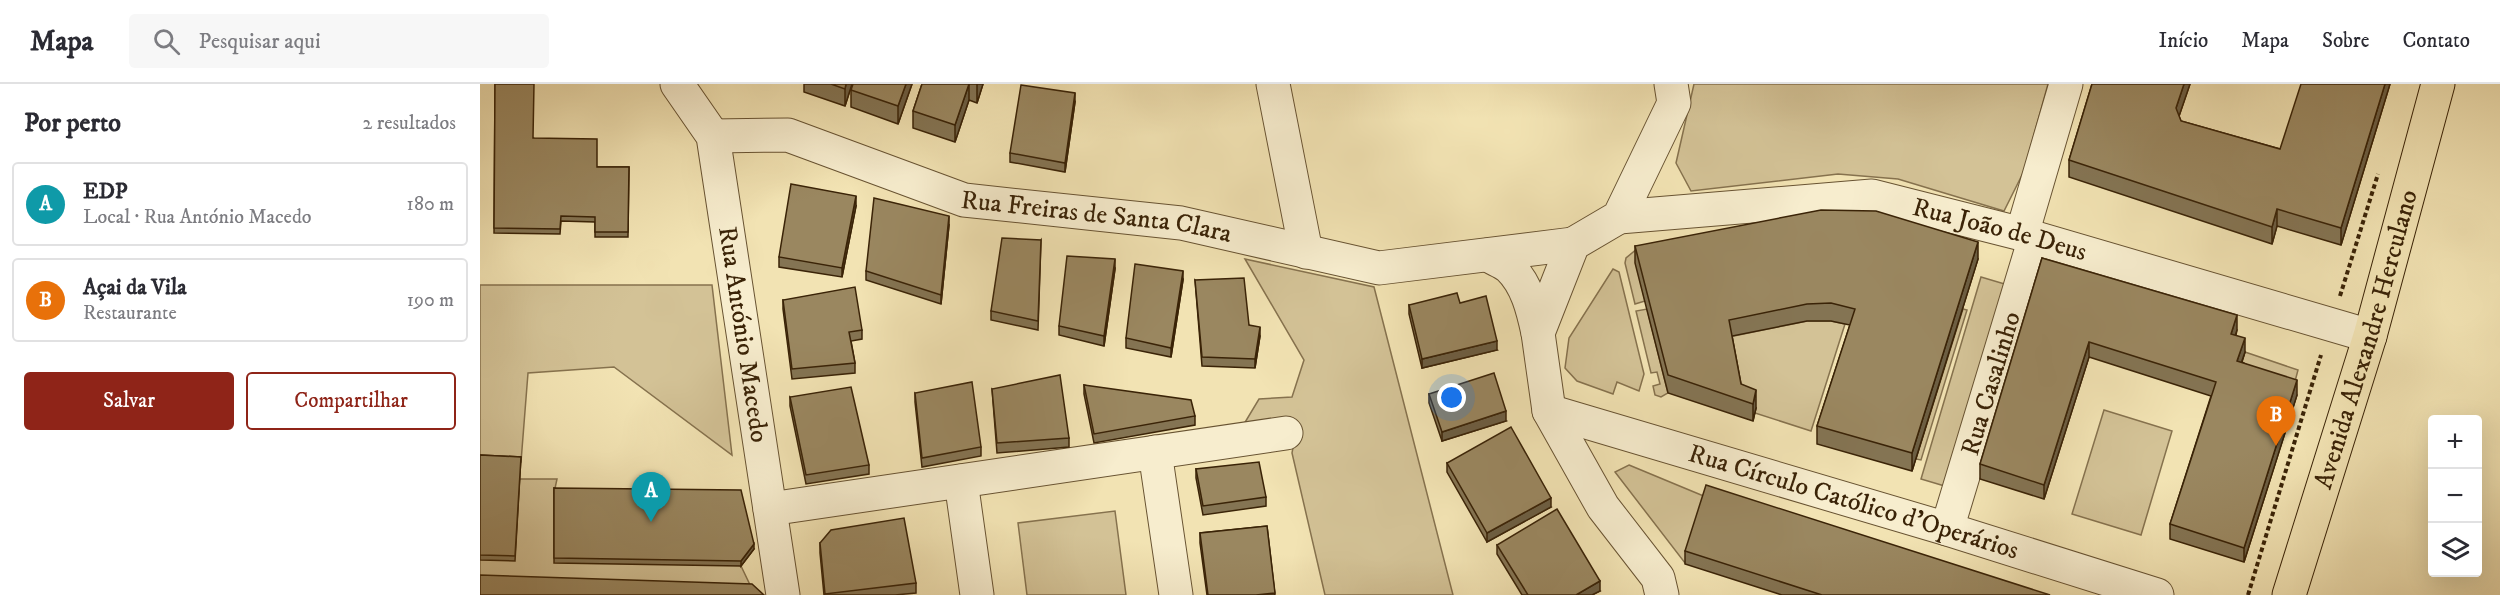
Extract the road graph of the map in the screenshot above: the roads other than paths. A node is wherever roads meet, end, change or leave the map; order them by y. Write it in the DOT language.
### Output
graph roads {
  1 [pos="677,84"];
  2 [pos="1273,84"];
  3 [pos="1671,84"];
  4 [pos="2066,84"];
  5 [pos="2438,84"];
  6 [pos="713,136"];
  7 [pos="1619,217"];
  8 [pos="2029,236"];
  9 [pos="1573,244"];
  10 [pos="1306,252"];
  11 [pos="1488,255"];
  12 [pos="1538,333"];
  13 [pos="2370,336"];
  14 [pos="1549,411"];
  15 [pos="1286,433"];
  16 [pos="1155,452"];
  17 [pos="961,481"];
  18 [pos="770,509"];
  19 [pos="1947,528"];
  20 [pos="783,595"];
  21 [pos="977,595"];
  22 [pos="1176,595"];
  23 [pos="1662,595"];
  24 [pos="2157,595"];
  25 [pos="2289,595"];
  1 -- 6 [label="street, Rua António Macedo"];
  2 -- 10 [label="street"];
  3 -- 7 [label="street"];
  4 -- 8 [label="street, Rua Casalinho"];
  5 -- 13 [label="main road, Avenida Alexandre Herculano"];
  6 -- 10 [label="street, Rua Freiras de Santa Clara"];
  6 -- 18 [label="street, Rua António Macedo"];
  7 -- 8 [label="street, Rua João de Deus"];
  7 -- 9 [label="street"];
  8 -- 13 [label="street, Rua João de Deus"];
  8 -- 19 [label="street, Rua Casalinho"];
  9 -- 11 [label="street, Rua Freiras de Santa Clara"];
  9 -- 12 [label="street"];
  10 -- 11 [label="street, Rua Freiras de Santa Clara"];
  11 -- 12 [label="street"];
  12 -- 14 [label="street"];
  13 -- 25 [label="main road, Avenida Alexandre Herculano"];
  14 -- 19 [label="street, Rua Círculo Católico d'Operários"];
  14 -- 23 [label="street"];
  15 -- 16 [label="street"];
  16 -- 17 [label="street"];
  16 -- 22 [label="street"];
  17 -- 18 [label="street"];
  17 -- 21 [label="street"];
  18 -- 20 [label="street, Rua António Macedo"];
  19 -- 24 [label="street, Rua Círculo Católico d'Operários"];
}
